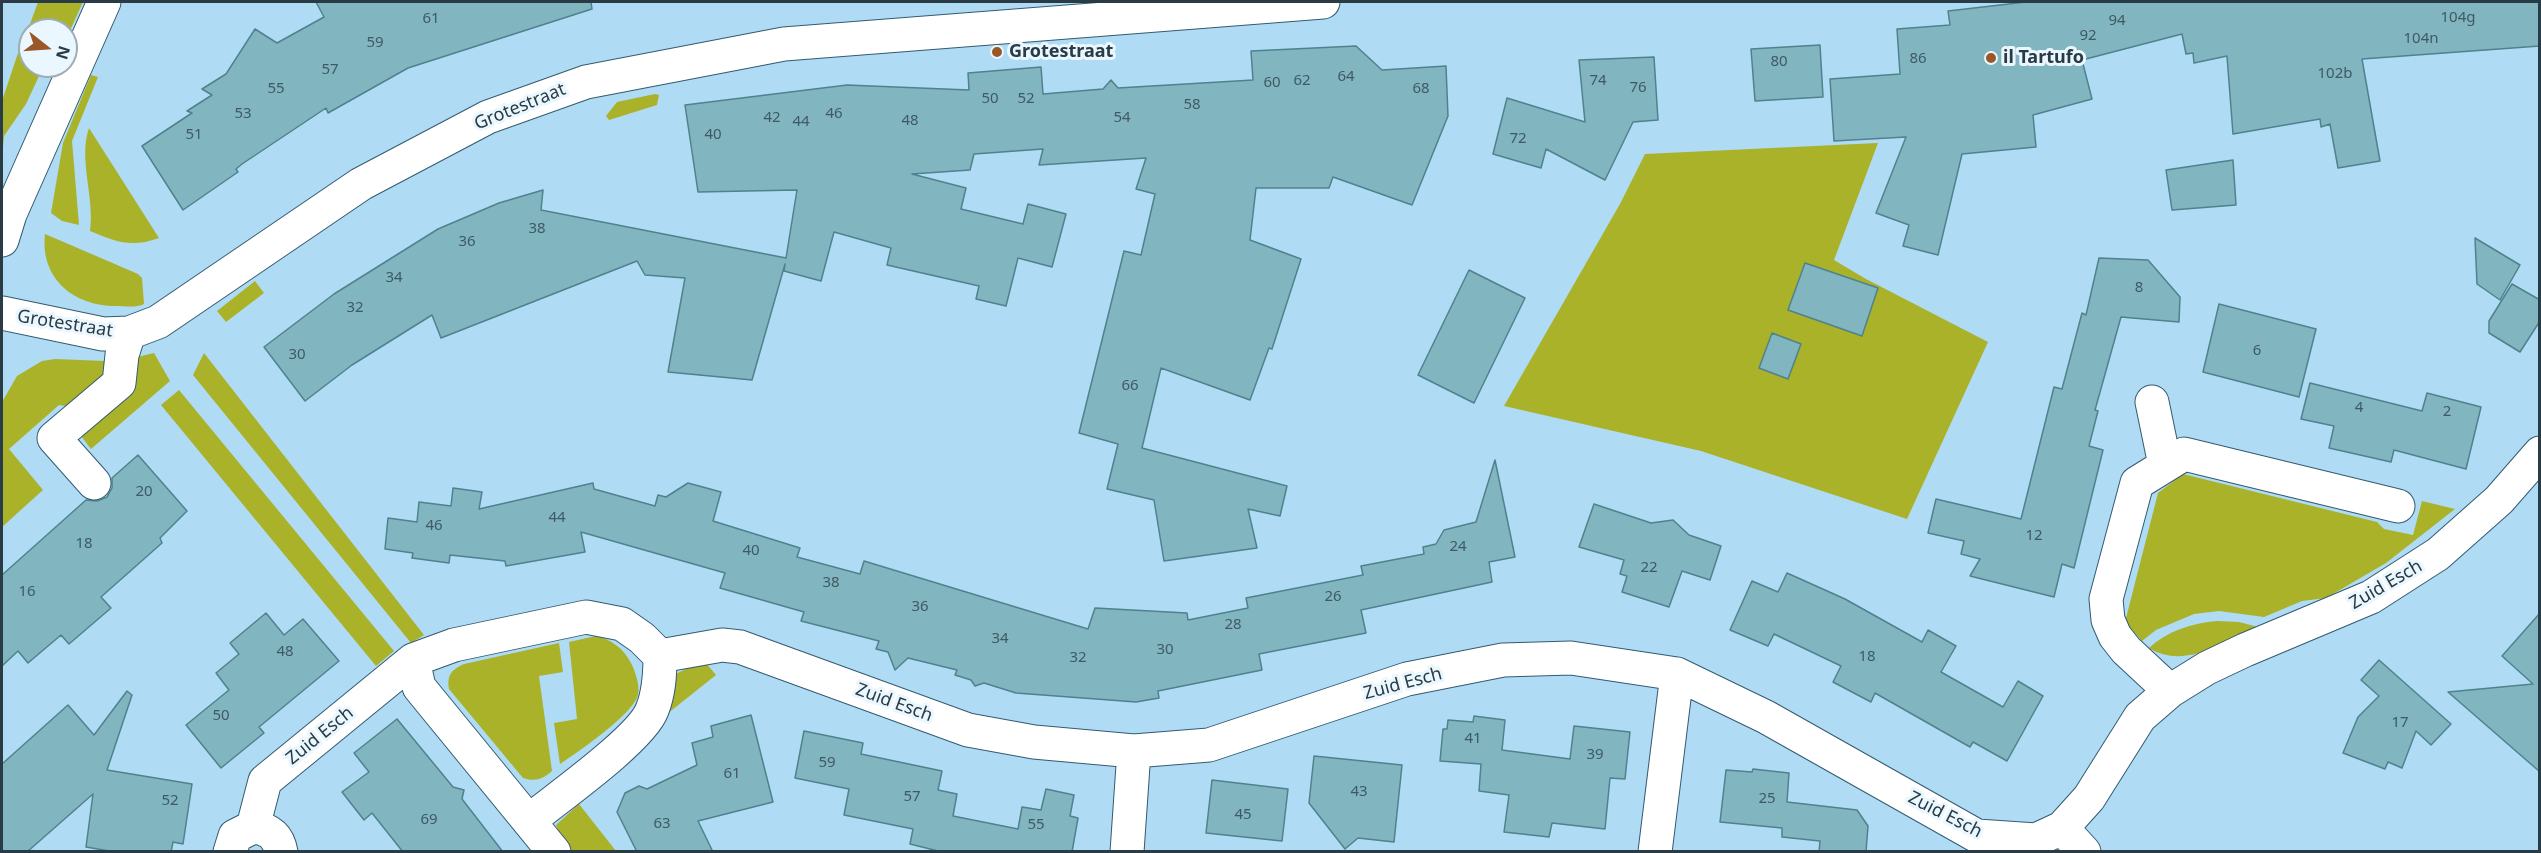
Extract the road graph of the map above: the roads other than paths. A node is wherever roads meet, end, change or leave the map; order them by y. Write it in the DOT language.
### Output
graph roads {
  1 [pos="104,2"];
  2 [pos="1323,2"];
  3 [pos="2,240"];
  4 [pos="2,314"];
  5 [pos="129,333"];
  6 [pos="2152,402"];
  7 [pos="2540,453"];
  8 [pos="2165,465"];
  9 [pos="94,483"];
  10 [pos="2398,506"];
  11 [pos="660,656"];
  12 [pos="413,660"];
  13 [pos="1677,674"];
  14 [pos="2170,691"];
  15 [pos="1134,751"];
  16 [pos="530,820"];
  17 [pos="252,827"];
  18 [pos="2062,828"];
  19 [pos="230,852"];
  20 [pos="281,852"];
  21 [pos="554,852"];
  22 [pos="1127,852"];
  23 [pos="1655,852"];
  24 [pos="2084,852"];
  1 -- 3 [label="street"];
  2 -- 5 [label="street, Grotestraat"];
  4 -- 5 [label="street, Grotestraat"];
  5 -- 9 [label="street, Grotestraat"];
  6 -- 8 [label="street"];
  7 -- 14 [label="street, Zuid Esch"];
  8 -- 10 [label="street"];
  8 -- 14 [label="street"];
  11 -- 12 [label="street, Zuid Esch"];
  11 -- 15 [label="street, Zuid Esch"];
  11 -- 16 [label="street"];
  12 -- 16 [label="street"];
  12 -- 17 [label="street, Zuid Esch"];
  13 -- 15 [label="street, Zuid Esch"];
  13 -- 18 [label="street, Zuid Esch"];
  13 -- 23 [label="street"];
  14 -- 18 [label="street, Zuid Esch"];
  15 -- 22 [label="street"];
  16 -- 21 [label="street"];
  17 -- 19 [label="street"];
  17 -- 20 [label="street"];
  18 -- 24 [label="street"];
}
